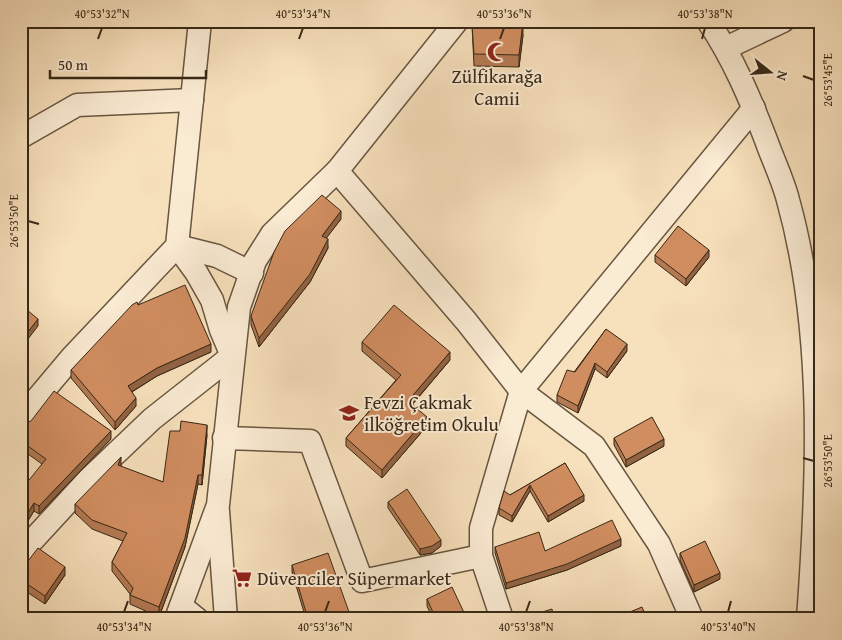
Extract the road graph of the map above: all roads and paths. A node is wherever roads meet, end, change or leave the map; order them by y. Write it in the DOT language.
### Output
graph roads {
  1 [pos="200,21"];
  2 [pos="457,21"];
  3 [pos="708,21"];
  4 [pos="783,21"];
  5 [pos="726,48"];
  6 [pos="192,100"];
  7 [pos="754,108"];
  8 [pos="21,137"];
  9 [pos="337,171"];
  10 [pos="177,246"];
  11 [pos="252,273"];
  12 [pos="232,356"];
  13 [pos="521,391"];
  14 [pos="28,397"];
  15 [pos="21,421"];
  16 [pos="224,438"];
  17 [pos="218,505"];
  18 [pos="481,556"];
  19 [pos="21,558"];
  20 [pos="184,615"];
  21 [pos="226,619"];
  22 [pos="502,619"];
  23 [pos="692,619"];
  24 [pos="808,619"];
  1 -- 6 [label="street"];
  2 -- 9 [label="street"];
  3 -- 5 [label="street"];
  4 -- 5 [label="street"];
  5 -- 7 [label="street"];
  6 -- 8 [label="street"];
  6 -- 10 [label="street"];
  7 -- 13 [label="street"];
  7 -- 24 [label="street"];
  9 -- 11 [label="street"];
  9 -- 13 [label="street"];
  10 -- 11 [label="street"];
  10 -- 12 [label="street"];
  10 -- 14 [label="street"];
  11 -- 12 [label="street"];
  12 -- 16 [label="street"];
  12 -- 19 [label="street"];
  13 -- 18 [label="street"];
  13 -- 23 [label="street"];
  14 -- 15 [label="street"];
  16 -- 17 [label="street"];
  16 -- 18 [label="street"];
  17 -- 20 [label="street"];
  17 -- 21 [label="street"];
  18 -- 22 [label="street"];
}
